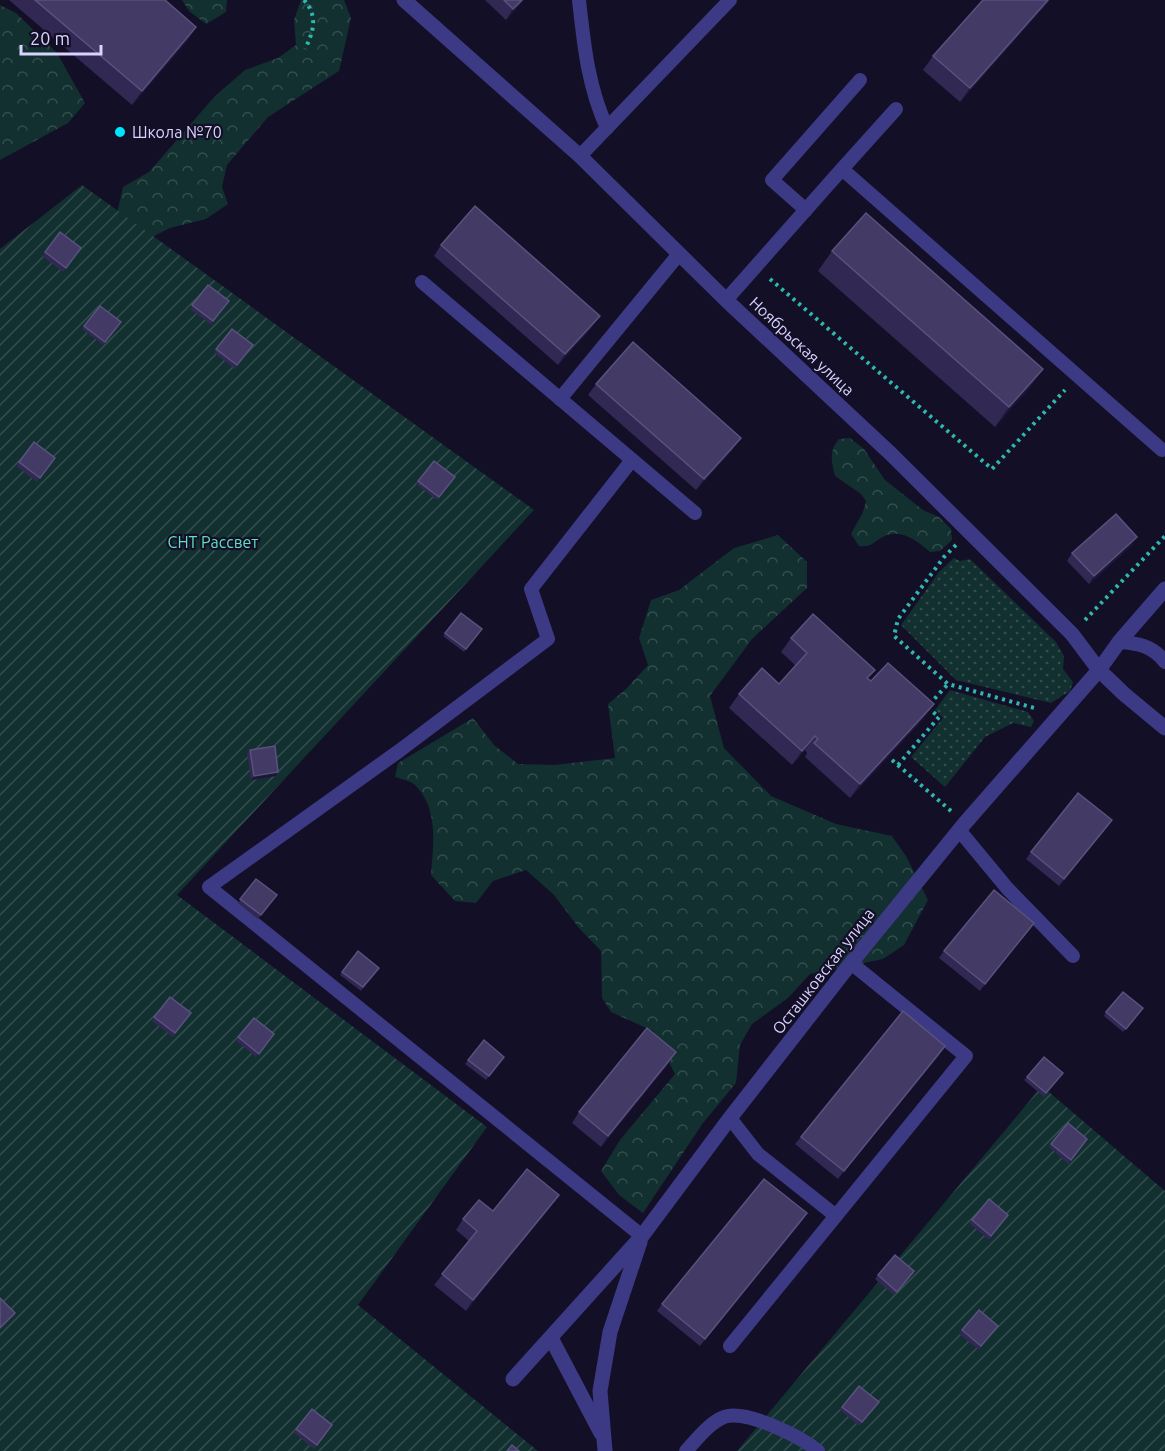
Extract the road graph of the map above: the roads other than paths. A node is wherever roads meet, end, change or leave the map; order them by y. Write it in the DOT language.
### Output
graph roads {
  1 [pos="404,0"];
  2 [pos="579,0"];
  3 [pos="730,0"];
  4 [pos="860,80"];
  5 [pos="896,108"];
  6 [pos="607,128"];
  7 [pos="580,156"];
  8 [pos="842,169"];
  9 [pos="806,210"];
  10 [pos="679,254"];
  11 [pos="422,282"];
  12 [pos="726,300"];
  13 [pos="560,399"];
  14 [pos="1162,450"];
  15 [pos="632,460"];
  16 [pos="695,513"];
  17 [pos="1165,589"];
  18 [pos="1119,642"];
  19 [pos="1165,662"];
  20 [pos="1099,670"];
  21 [pos="1165,728"];
  22 [pos="962,827"];
  23 [pos="1073,956"];
  24 [pos="851,963"];
  25 [pos="730,1118"];
  26 [pos="836,1216"];
  27 [pos="642,1236"];
  28 [pos="551,1338"];
  29 [pos="730,1346"];
  30 [pos="513,1379"];
  31 [pos="604,1445"];
  32 [pos="686,1451"];
  33 [pos="818,1451"];
  1 -- 7 [label="street, Ноябрьская улица"];
  2 -- 6 [label="lane"];
  3 -- 6 [label="lane"];
  4 -- 9 [label="lane"];
  5 -- 8 [label="lane"];
  6 -- 7 [label="lane"];
  7 -- 10 [label="street, Ноябрьская улица"];
  8 -- 9 [label="lane"];
  8 -- 14 [label="lane"];
  9 -- 12 [label="lane"];
  10 -- 12 [label="street, Ноябрьская улица"];
  10 -- 13 [label="lane"];
  11 -- 13 [label="lane"];
  12 -- 20 [label="street, Ноябрьская улица"];
  13 -- 15 [label="lane"];
  15 -- 16 [label="lane"];
  15 -- 27 [label="lane"];
  17 -- 18 [label="street, Осташковская улица"];
  18 -- 19 [label="lane"];
  18 -- 20 [label="street, Осташковская улица"];
  20 -- 21 [label="street, Ноябрьская улица"];
  20 -- 22 [label="street, Осташковская улица"];
  22 -- 23 [label="lane"];
  22 -- 24 [label="street, Осташковская улица"];
  24 -- 25 [label="street, Осташковская улица"];
  24 -- 26 [label="lane"];
  25 -- 26 [label="lane"];
  25 -- 27 [label="street, Осташковская улица"];
  26 -- 29 [label="lane"];
  27 -- 28 [label="street, Осташковская улица"];
  27 -- 31 [label="street"];
  28 -- 30 [label="street, Осташковская улица"];
  28 -- 31 [label="street"];
  32 -- 33 [label="lane"];
}
